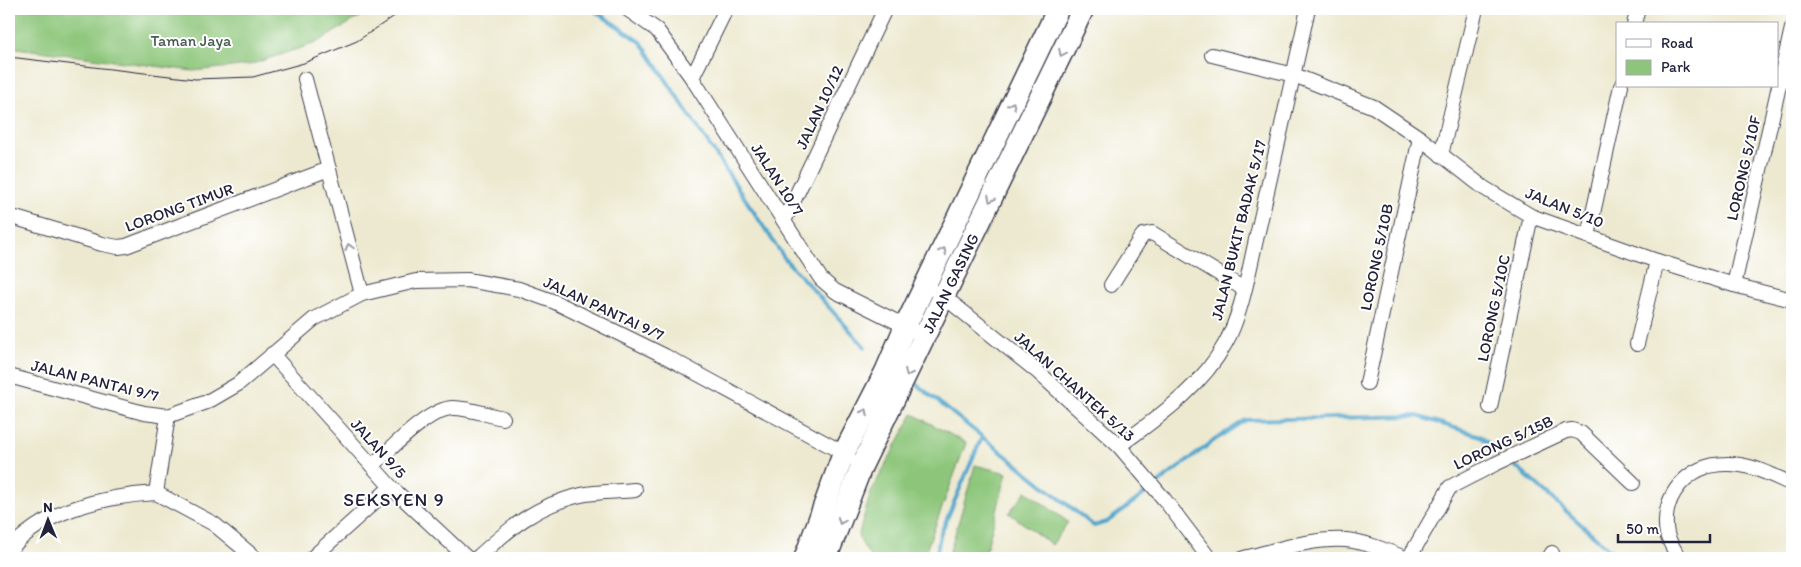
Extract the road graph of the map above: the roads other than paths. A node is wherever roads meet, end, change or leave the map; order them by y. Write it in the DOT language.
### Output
graph roads {
  1 [pos="627,9"];
  2 [pos="726,9"];
  3 [pos="885,9"];
  4 [pos="1058,9"];
  5 [pos="1083,9"];
  6 [pos="1308,9"];
  7 [pos="1476,9"];
  8 [pos="1638,9"];
  9 [pos="1635,22"];
  10 [pos="1792,28"];
  11 [pos="1212,56"];
  12 [pos="1294,75"];
  13 [pos="692,78"];
  14 [pos="305,79"];
  15 [pos="1621,88"];
  16 [pos="1420,138"];
  17 [pos="1441,155"];
  18 [pos="329,169"];
  19 [pos="9,216"];
  20 [pos="1531,216"];
  21 [pos="784,221"];
  22 [pos="1588,236"];
  23 [pos="1657,261"];
  24 [pos="927,284"];
  25 [pos="1111,285"];
  26 [pos="1734,285"];
  27 [pos="1244,288"];
  28 [pos="362,294"];
  29 [pos="944,298"];
  30 [pos="1792,300"];
  31 [pos="905,326"];
  32 [pos="925,336"];
  33 [pos="1637,344"];
  34 [pos="272,354"];
  35 [pos="9,376"];
  36 [pos="1367,383"];
  37 [pos="1490,407"];
  38 [pos="168,416"];
  39 [pos="503,418"];
  40 [pos="1119,446"];
  41 [pos="843,455"];
  42 [pos="372,466"];
  43 [pos="862,466"];
  44 [pos="1633,483"];
  45 [pos="1792,484"];
  46 [pos="391,488"];
  47 [pos="635,490"];
  48 [pos="156,493"];
  49 [pos="9,551"];
  50 [pos="255,558"];
  51 [pos="312,558"];
  52 [pos="467,558"];
  53 [pos="477,558"];
  54 [pos="805,558"];
  55 [pos="826,558"];
  56 [pos="1209,558"];
  57 [pos="1244,558"];
  58 [pos="1407,558"];
  59 [pos="1679,558"];
  1 -- 13 [label="street, JALAN 10/7"];
  2 -- 13 [label="street"];
  3 -- 21 [label="street, JALAN 10/12"];
  24 -- 4 [label="main road, JALAN GASING, one-way"];
  5 -- 29 [label="main road, JALAN GASING, one-way"];
  6 -- 12 [label="street, JALAN BUKIT BADAK 5/17"];
  7 -- 17 [label="street"];
  8 -- 9 [label="street"];
  10 -- 26 [label="street, LORONG 5/10F"];
  11 -- 12 [label="street, JALAN 5/10"];
  12 -- 16 [label="street, JALAN 5/10"];
  12 -- 27 [label="street, JALAN BUKIT BADAK 5/17"];
  13 -- 21 [label="street, JALAN 10/7"];
  14 -- 18 [label="street"];
  15 -- 22 [label="street"];
  16 -- 17 [label="street, JALAN 5/10"];
  16 -- 36 [label="street, LORONG 5/10B"];
  17 -- 20 [label="street, JALAN 5/10"];
  18 -- 19 [label="street, LORONG TIMUR"];
  28 -- 18 [label="street, one-way"];
  20 -- 22 [label="street, JALAN 5/10"];
  20 -- 37 [label="street, LORONG 5/10C"];
  21 -- 31 [label="street, JALAN 10/7"];
  22 -- 23 [label="street, JALAN 5/10"];
  23 -- 26 [label="street, JALAN 5/10"];
  23 -- 33 [label="street"];
  24 -- 29 [label="street, JALAN CHANTEK 5/13"];
  24 -- 31 [label="main road, JALAN GASING"];
  25 -- 27 [label="street"];
  26 -- 30 [label="street, JALAN 5/10"];
  27 -- 40 [label="street, JALAN BUKIT BADAK 5/17"];
  28 -- 34 [label="street, JALAN PANTAI 9/7"];
  28 -- 41 [label="street, JALAN PANTAI 9/7"];
  29 -- 32 [label="main road, JALAN GASING"];
  29 -- 40 [label="street, JALAN CHANTEK 5/13"];
  31 -- 32 [label="street, JALAN 10/7"];
  41 -- 31 [label="main road, JALAN GASING, one-way"];
  32 -- 43 [label="main road, JALAN GASING, one-way"];
  34 -- 38 [label="street, JALAN PANTAI 9/7"];
  34 -- 42 [label="street, JALAN 9/5"];
  35 -- 38 [label="street, JALAN PANTAI 9/7"];
  38 -- 48 [label="street"];
  39 -- 42 [label="street"];
  40 -- 56 [label="street, JALAN CHANTEK 5/13"];
  41 -- 43 [label="street, JALAN PANTAI 9/7"];
  41 -- 54 [label="main road, JALAN GASING"];
  42 -- 46 [label="street, JALAN 9/5"];
  43 -- 55 [label="main road, JALAN GASING, one-way"];
  44 -- 58 [label="street, LORONG 5/15B"];
  45 -- 59 [label="street"];
  46 -- 51 [label="street"];
  46 -- 52 [label="street, JALAN 9/5"];
  47 -- 53 [label="street"];
  48 -- 49 [label="street"];
  48 -- 50 [label="street"];
  57 -- 58 [label="street"];
}
